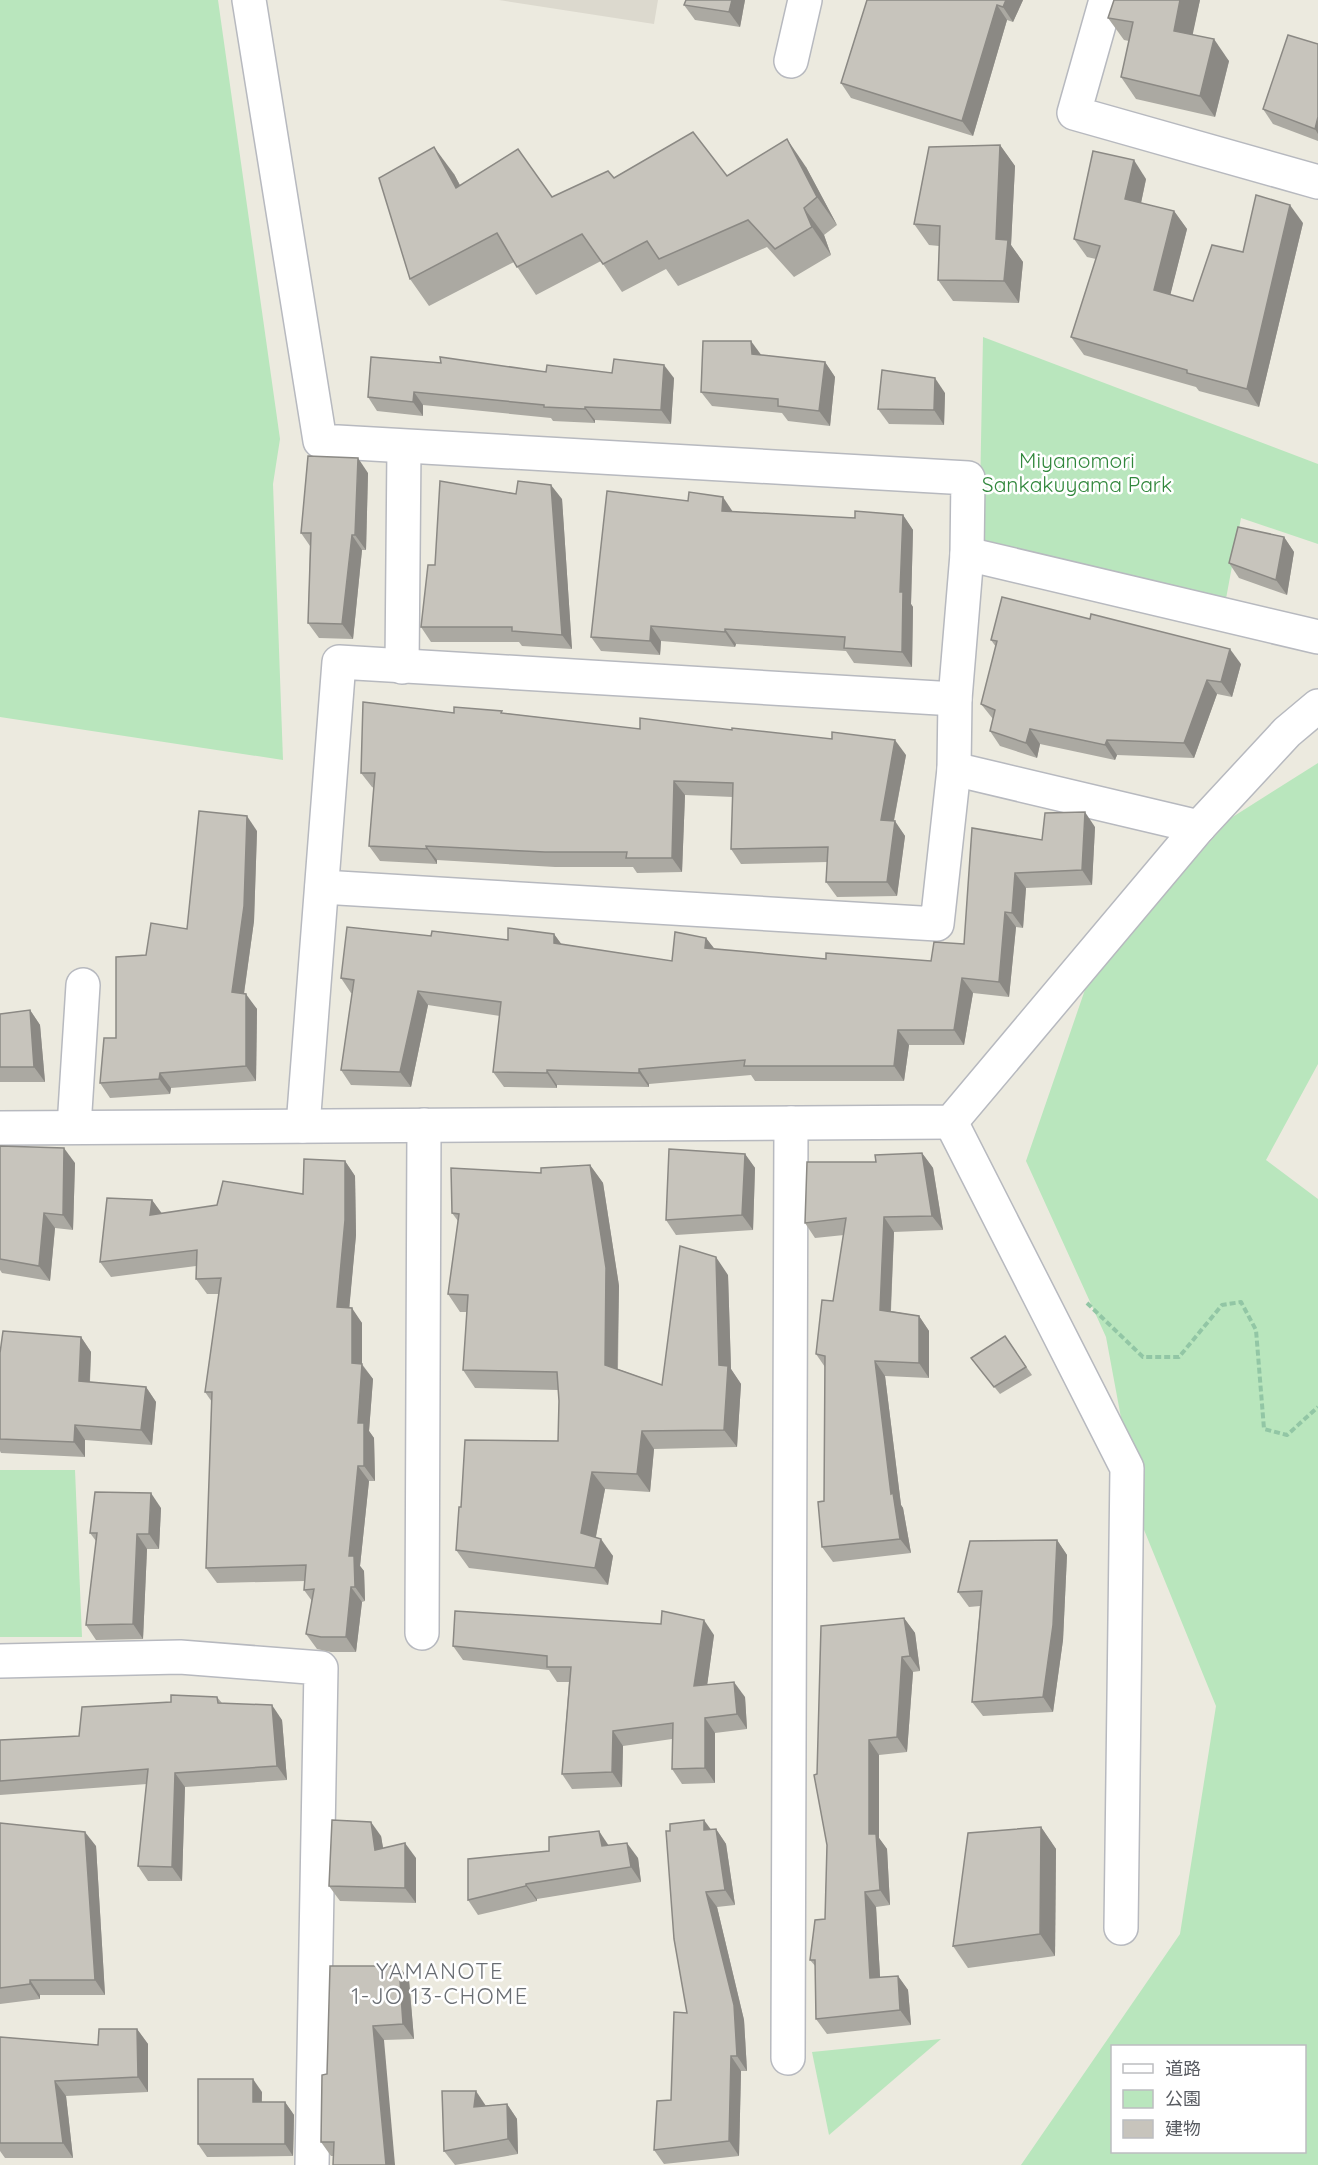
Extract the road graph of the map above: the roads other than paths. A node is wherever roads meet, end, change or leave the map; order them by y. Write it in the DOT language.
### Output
graph roads {
  1 [pos="249,0"];
  2 [pos="805,0"];
  3 [pos="1106,0"];
  4 [pos="791,61"];
  5 [pos="1318,182"];
  6 [pos="404,447"];
  7 [pos="967,554"];
  8 [pos="1318,637"];
  9 [pos="402,667"];
  10 [pos="955,699"];
  11 [pos="1318,706"];
  12 [pos="954,769"];
  13 [pos="1199,827"];
  14 [pos="322,887"];
  15 [pos="83,986"];
  16 [pos="951,1122"];
  17 [pos="792,1123"];
  18 [pos="424,1125"];
  19 [pos="303,1126"];
  20 [pos="74,1127"];
  21 [pos="0,1128"];
  22 [pos="422,1633"];
  23 [pos="0,1661"];
  24 [pos="1121,1928"];
  25 [pos="788,2058"];
  26 [pos="312,2165"];
  1 -- 6 [label="street"];
  2 -- 4 [label="street"];
  3 -- 5 [label="street"];
  6 -- 7 [label="street"];
  6 -- 9 [label="street"];
  7 -- 8 [label="street"];
  7 -- 10 [label="street"];
  9 -- 10 [label="street"];
  9 -- 14 [label="street"];
  10 -- 12 [label="street"];
  11 -- 13 [label="street"];
  12 -- 13 [label="street"];
  12 -- 14 [label="street"];
  13 -- 16 [label="street"];
  14 -- 19 [label="street"];
  15 -- 20 [label="street"];
  16 -- 17 [label="street"];
  16 -- 24 [label="street"];
  17 -- 18 [label="street"];
  17 -- 25 [label="street"];
  18 -- 19 [label="street"];
  18 -- 22 [label="street"];
  19 -- 20 [label="street"];
  20 -- 21 [label="street"];
  23 -- 26 [label="street"];
}
